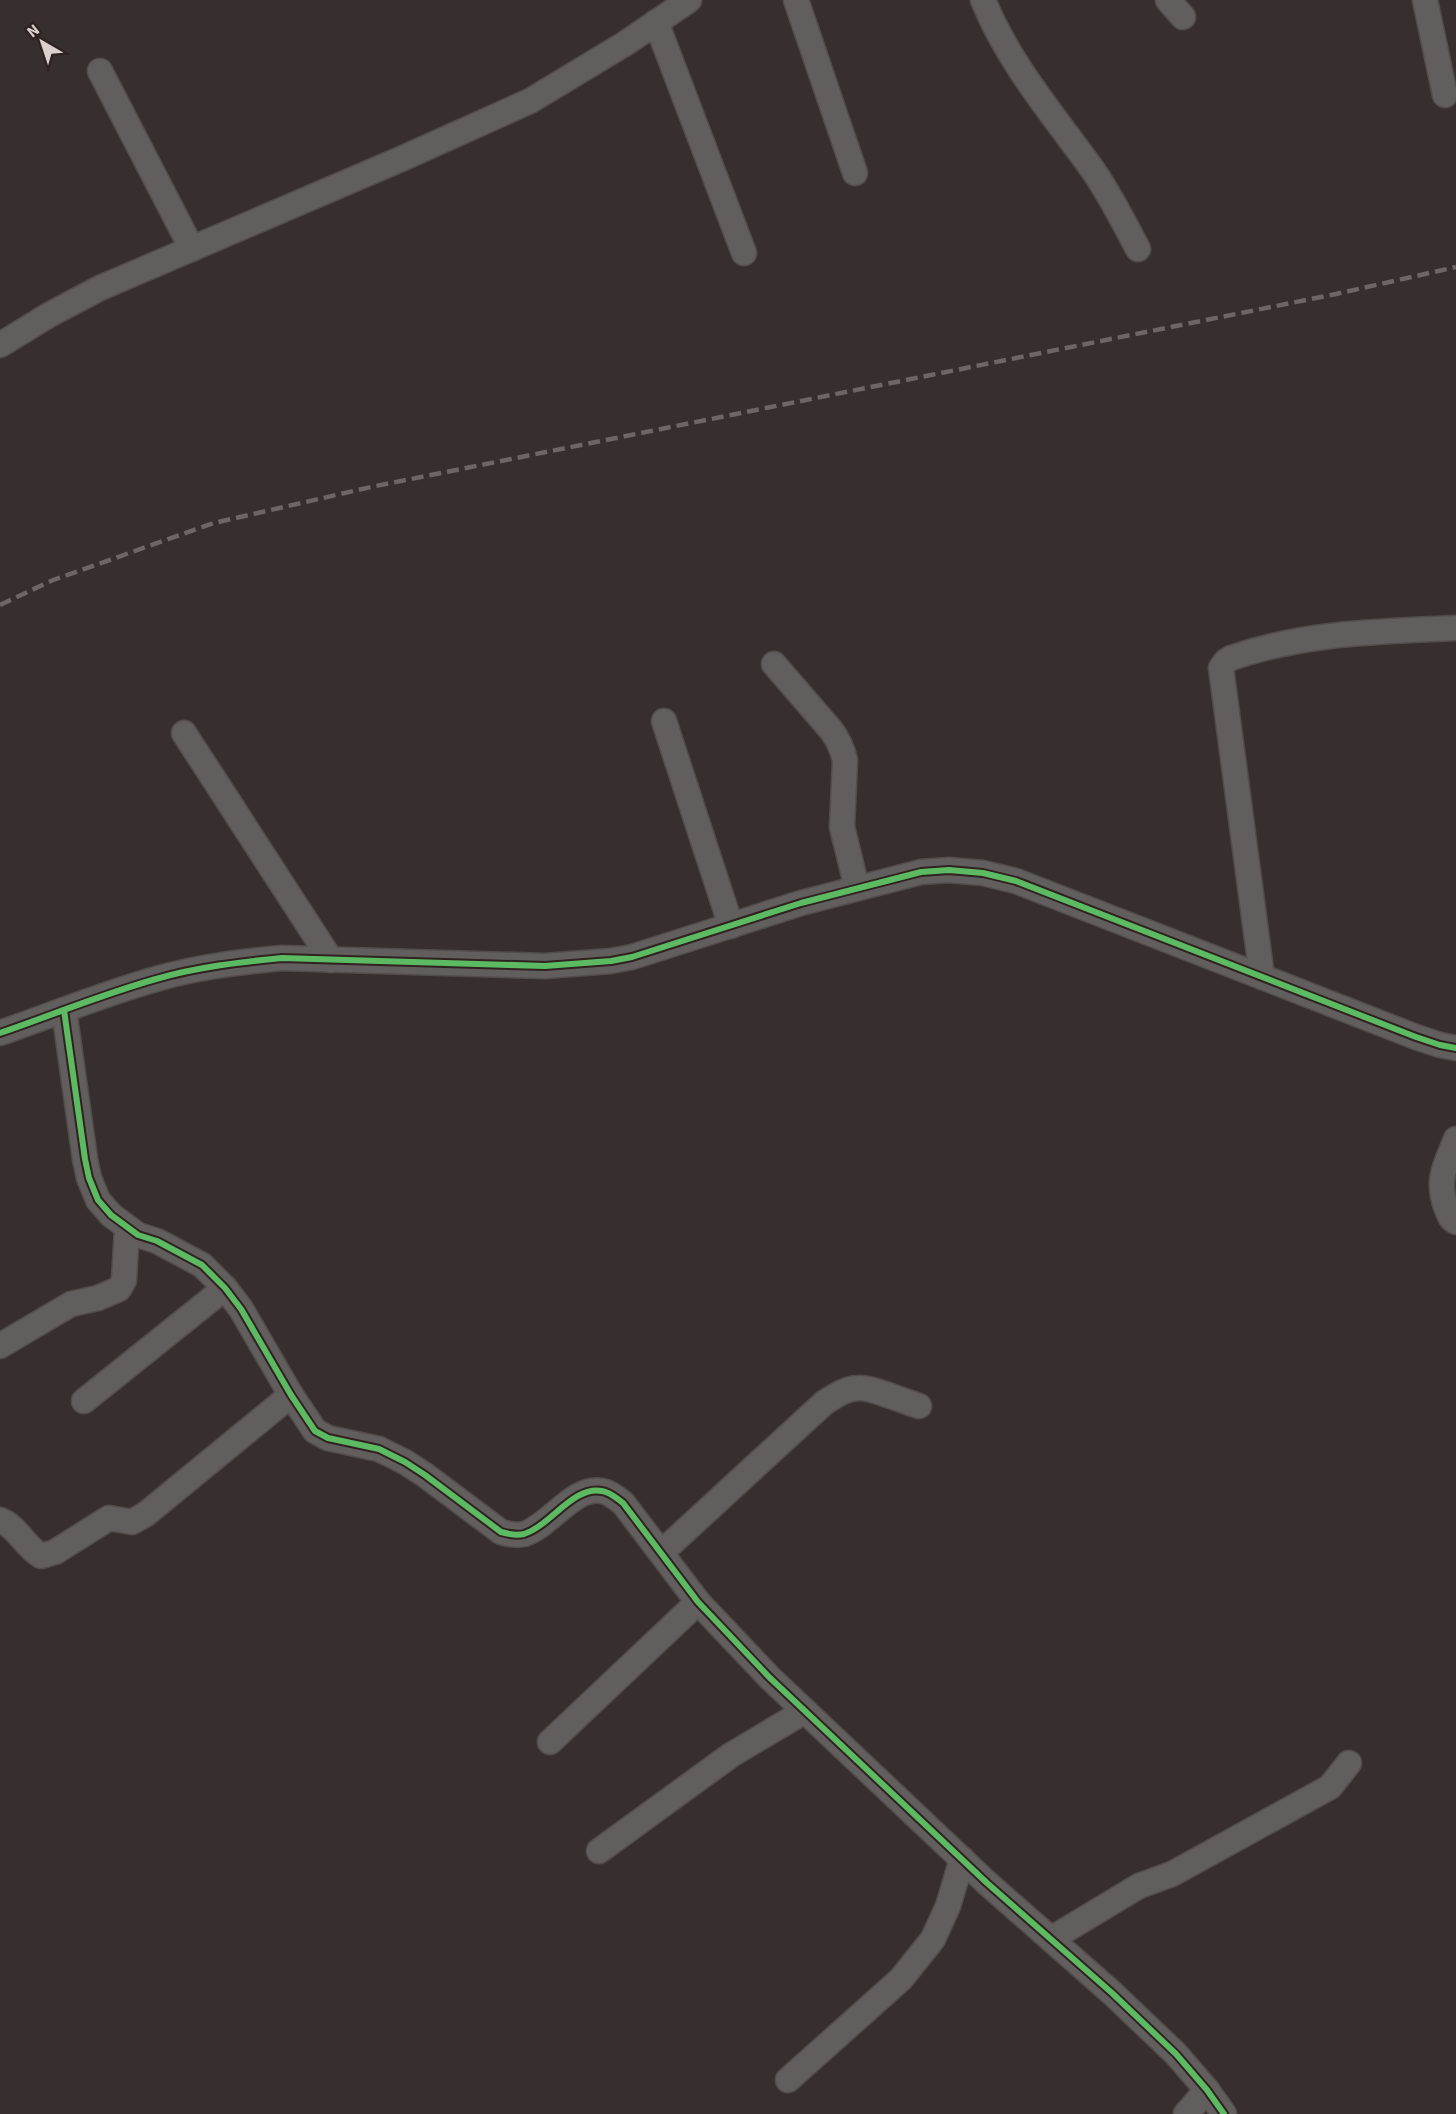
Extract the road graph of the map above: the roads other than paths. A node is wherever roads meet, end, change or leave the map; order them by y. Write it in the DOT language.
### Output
graph roads {
  1 [pos="688,0"];
  2 [pos="796,0"];
  3 [pos="983,0"];
  4 [pos="1425,0"];
  5 [pos="656,22"];
  6 [pos="100,71"];
  7 [pos="1445,95"];
  8 [pos="855,174"];
  9 [pos="192,249"];
  10 [pos="1138,249"];
  11 [pos="744,253"];
  12 [pos="0,345"];
  13 [pos="1456,628"];
  14 [pos="774,664"];
  15 [pos="664,721"];
  16 [pos="184,733"];
  17 [pos="857,888"];
  18 [pos="731,926"];
  19 [pos="331,960"];
  20 [pos="1262,977"];
  21 [pos="64,1010"];
  22 [pos="0,1033"];
  23 [pos="1456,1048"];
  24 [pos="1456,1139"];
  25 [pos="1456,1222"];
  26 [pos="127,1228"];
  27 [pos="225,1288"];
  28 [pos="0,1346"];
  29 [pos="291,1395"];
  30 [pos="84,1401"];
  31 [pos="919,1406"];
  32 [pos="0,1520"];
  33 [pos="662,1552"];
  34 [pos="698,1602"];
  35 [pos="805,1711"];
  36 [pos="550,1742"];
  37 [pos="1349,1763"];
  38 [pos="599,1851"];
  39 [pos="962,1859"];
  40 [pos="1051,1939"];
  41 [pos="788,2080"];
  42 [pos="1207,2090"];
  43 [pos="1186,2114"];
  44 [pos="1224,2114"];
  1 -- 5 [label="street"];
  2 -- 8 [label="street"];
  3 -- 10 [label="street"];
  4 -- 7 [label="street"];
  5 -- 9 [label="street"];
  5 -- 11 [label="street"];
  6 -- 9 [label="street"];
  9 -- 12 [label="street"];
  13 -- 20 [label="street"];
  14 -- 17 [label="street"];
  15 -- 18 [label="street"];
  16 -- 19 [label="street"];
  17 -- 18 [label="street"];
  17 -- 20 [label="street"];
  18 -- 19 [label="street"];
  19 -- 21 [label="street"];
  20 -- 23 [label="street"];
  21 -- 22 [label="street"];
  21 -- 26 [label="street"];
  24 -- 25 [label="street"];
  26 -- 27 [label="street"];
  26 -- 28 [label="street"];
  27 -- 29 [label="street"];
  27 -- 30 [label="street"];
  29 -- 32 [label="street"];
  29 -- 33 [label="street"];
  31 -- 33 [label="street"];
  33 -- 34 [label="street"];
  34 -- 35 [label="street"];
  34 -- 36 [label="street"];
  35 -- 38 [label="street"];
  35 -- 39 [label="street"];
  37 -- 40 [label="street"];
  39 -- 40 [label="street"];
  39 -- 41 [label="street"];
  40 -- 42 [label="street"];
  42 -- 43 [label="street"];
  42 -- 44 [label="street"];
}
